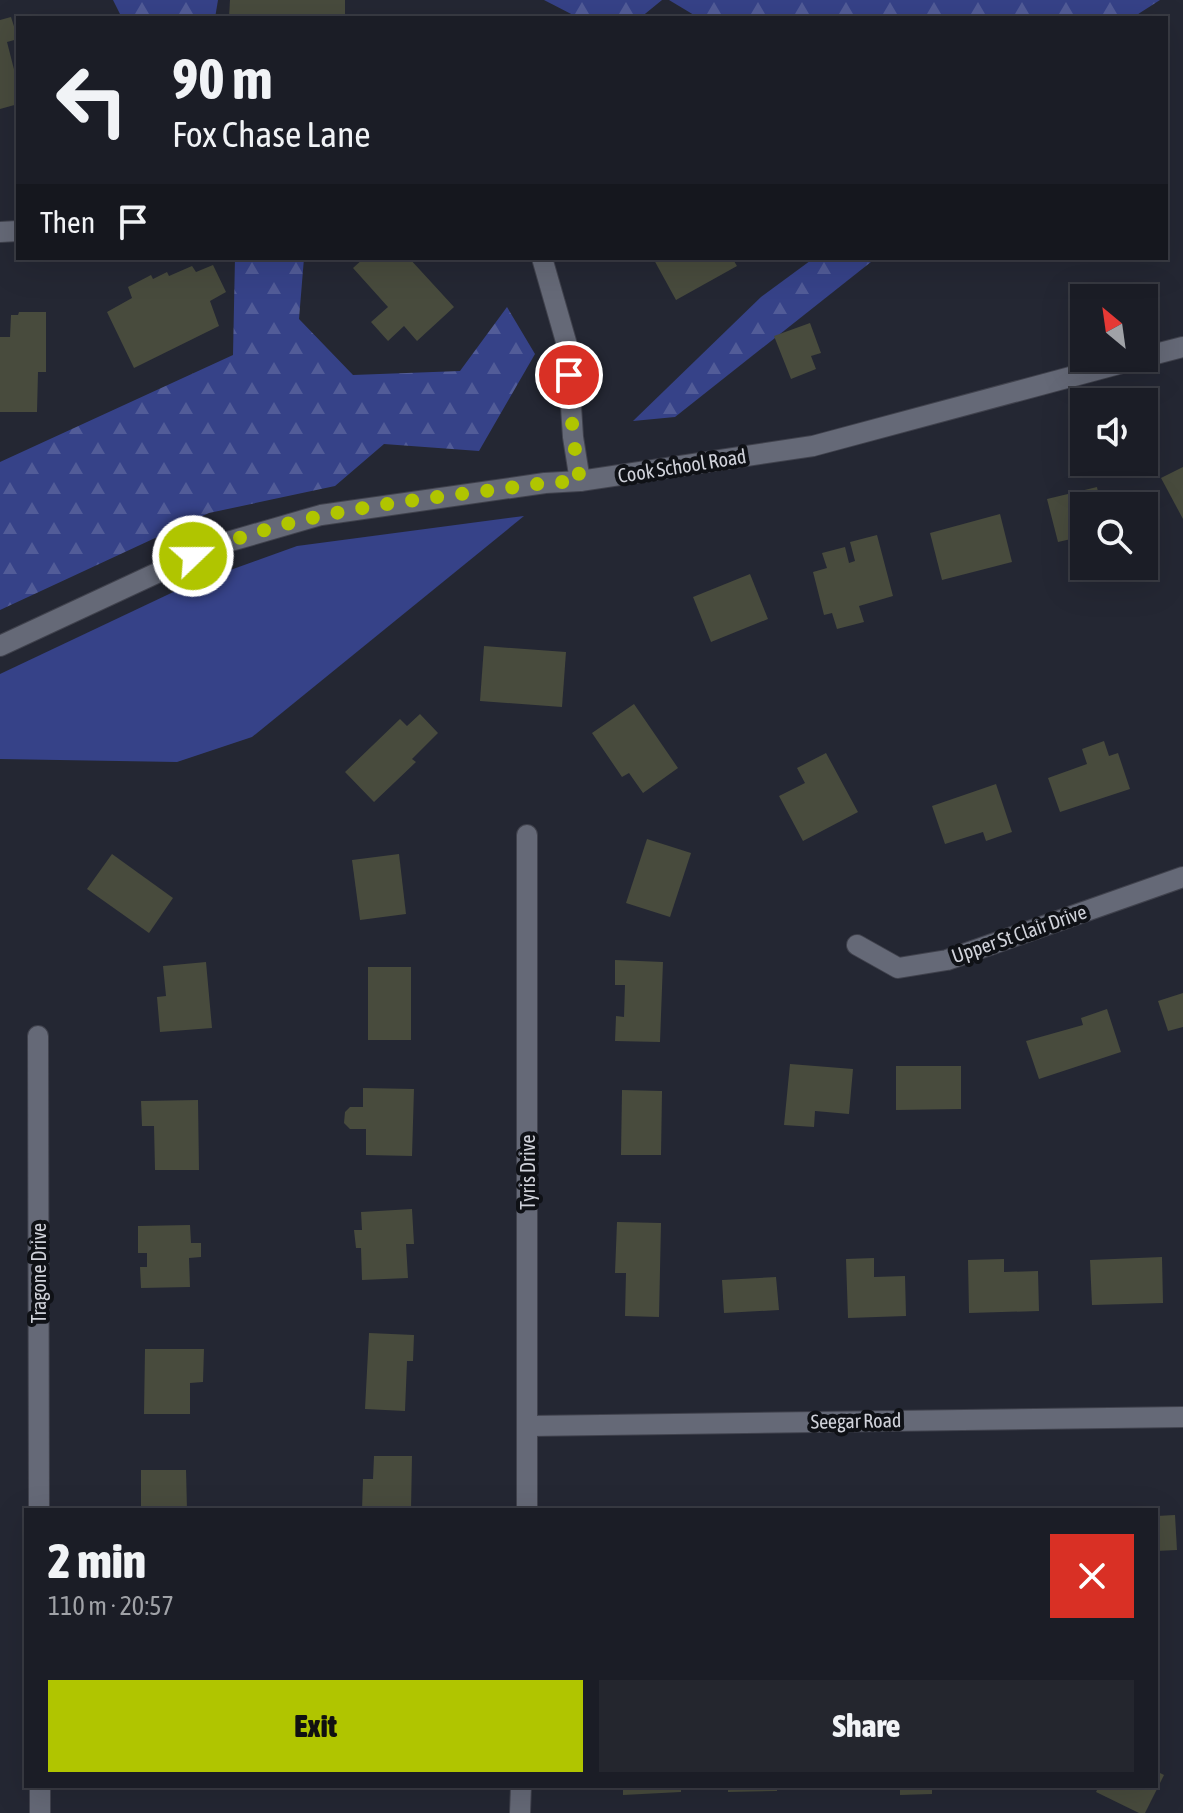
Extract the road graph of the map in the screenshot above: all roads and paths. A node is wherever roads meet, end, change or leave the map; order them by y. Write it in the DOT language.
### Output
graph roads {
  1 [pos="543,260"];
  2 [pos="1183,347"];
  3 [pos="1158,354"];
  4 [pos="1090,372"];
  5 [pos="580,481"];
  6 [pos="0,646"];
  7 [pos="527,835"];
  8 [pos="1183,877"];
  9 [pos="857,945"];
  10 [pos="38,1036"];
  11 [pos="1183,1417"];
  12 [pos="529,1426"];
  13 [pos="39,1508"];
  14 [pos="527,1508"];
  15 [pos="40,1788"];
  16 [pos="521,1788"];
  17 [pos="40,1813"];
  18 [pos="520,1813"];
  1 -- 5 [label="street"];
  2 -- 3 [label="street, Cook School Road"];
  4 -- 5 [label="street, Cook School Road"];
  5 -- 6 [label="street, Cook School Road"];
  7 -- 12 [label="street, Tyris Drive"];
  8 -- 9 [label="street, Upper St Clair Drive"];
  10 -- 13 [label="street, Tragone Drive"];
  11 -- 12 [label="street, Seegar Road"];
  12 -- 14 [label="street, Tyris Drive"];
  15 -- 17 [label="street"];
  16 -- 18 [label="street"];
}
